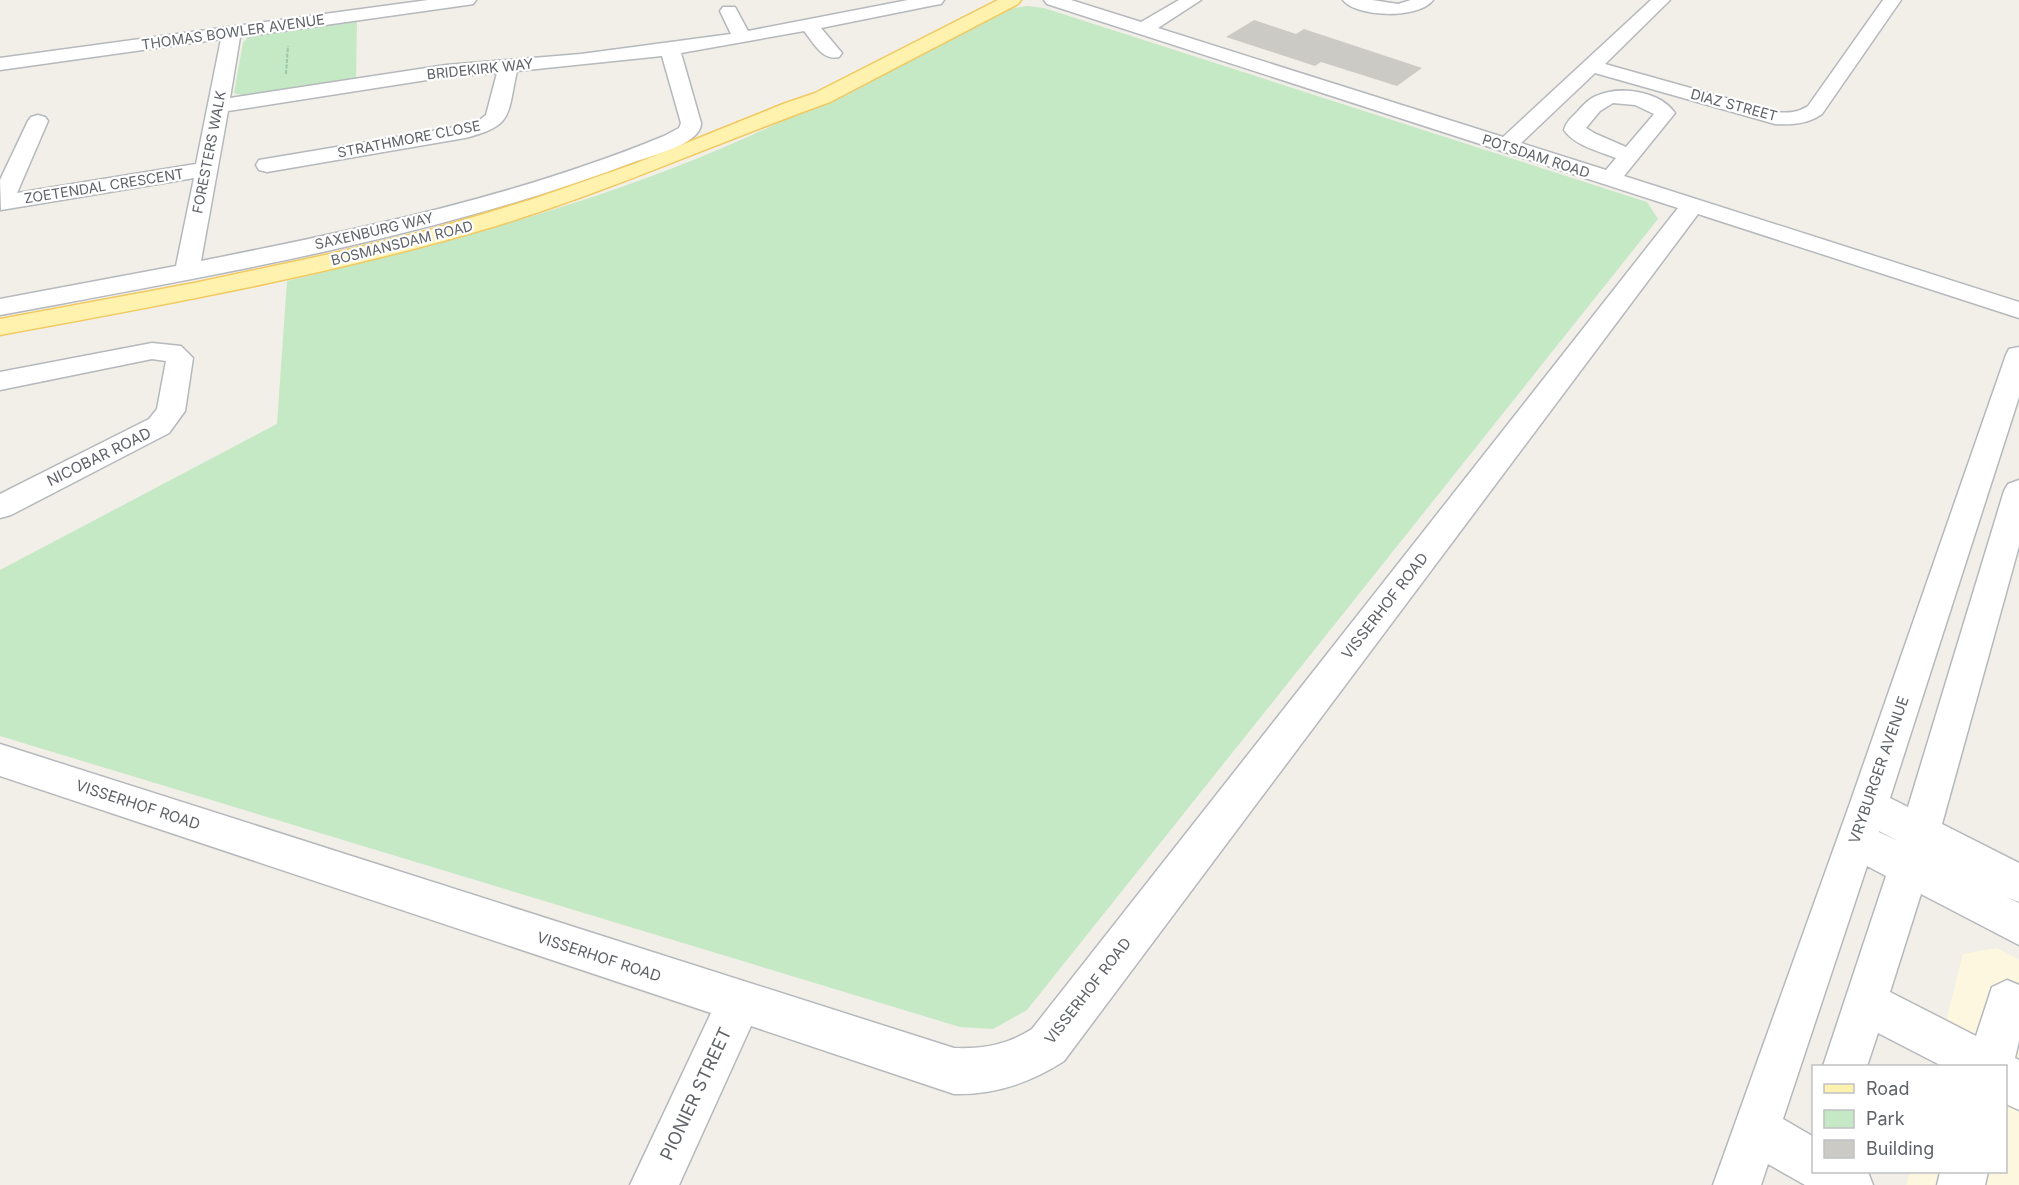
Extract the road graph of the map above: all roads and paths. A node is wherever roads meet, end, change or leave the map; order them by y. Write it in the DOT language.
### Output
graph roads {
  1 [pos="467,0"];
  2 [pos="935,0"];
  3 [pos="1012,0"];
  4 [pos="1053,0"];
  5 [pos="1192,0"];
  6 [pos="1352,0"];
  7 [pos="1424,0"];
  8 [pos="1660,0"];
  9 [pos="1892,0"];
  10 [pos="881,5"];
  11 [pos="344,8"];
  12 [pos="729,11"];
  13 [pos="290,24"];
  14 [pos="809,25"];
  15 [pos="1143,29"];
  16 [pos="232,33"];
  17 [pos="742,38"];
  18 [pos="670,49"];
  19 [pos="832,53"];
  20 [pos="0,64"];
  21 [pos="508,66"];
  22 [pos="1592,66"];
  23 [pos="284,96"];
  24 [pos="218,106"];
  25 [pos="38,121"];
  26 [pos="1506,146"];
  27 [pos="27,147"];
  28 [pos="0,151"];
  29 [pos="1630,156"];
  30 [pos="267,165"];
  31 [pos="206,169"];
  32 [pos="1610,180"];
  33 [pos="1,203"];
  34 [pos="1692,206"];
  35 [pos="187,272"];
  36 [pos="0,307"];
  37 [pos="2019,310"];
  38 [pos="0,327"];
  39 [pos="2019,355"];
  40 [pos="0,381"];
  41 [pos="69,471"];
  42 [pos="0,485"];
  43 [pos="2019,491"];
  44 [pos="0,507"];
  45 [pos="0,760"];
  46 [pos="1862,822"];
  47 [pos="1914,850"];
  48 [pos="2019,883"];
  49 [pos="2019,925"];
  50 [pos="1864,1002"];
  51 [pos="2007,1002"];
  52 [pos="739,1003"];
  53 [pos="1845,1065"];
  54 [pos="1987,1065"];
  55 [pos="1989,1065"];
  56 [pos="2007,1078"];
  57 [pos="2019,1087"];
  58 [pos="1756,1130"];
  59 [pos="1812,1164"];
  60 [pos="1827,1173"];
  61 [pos="654,1185"];
  62 [pos="1737,1185"];
  63 [pos="1849,1185"];
  1 -- 11 [label="street, THOMAS BOWLER AVENUE"];
  2 -- 10 [label="street, BRIDEKIRK WAY"];
  3 -- 38 [label="main road, BOSMANSDAM ROAD"];
  4 -- 15 [label="street, POTSDAM ROAD"];
  5 -- 15 [label="street"];
  6 -- 7 [label="street"];
  8 -- 22 [label="street"];
  9 -- 22 [label="street, DIAZ STREET"];
  10 -- 14 [label="street, BRIDEKIRK WAY"];
  11 -- 13 [label="street, THOMAS BOWLER AVENUE"];
  12 -- 17 [label="street"];
  13 -- 16 [label="street, THOMAS BOWLER AVENUE"];
  13 -- 23 [label="path"];
  14 -- 17 [label="street, BRIDEKIRK WAY"];
  14 -- 19 [label="street"];
  15 -- 26 [label="street, POTSDAM ROAD"];
  16 -- 20 [label="street, THOMAS BOWLER AVENUE"];
  16 -- 24 [label="street, FORESTERS WALK"];
  17 -- 18 [label="street, BRIDEKIRK WAY"];
  18 -- 21 [label="street, BRIDEKIRK WAY"];
  18 -- 35 [label="street, SAXENBURG WAY"];
  21 -- 23 [label="street, BRIDEKIRK WAY"];
  21 -- 30 [label="street, STRATHMORE CLOSE"];
  22 -- 26 [label="street"];
  23 -- 24 [label="street, BRIDEKIRK WAY"];
  24 -- 31 [label="street, FORESTERS WALK"];
  25 -- 27 [label="street, ZOETENDAL CRESCENT"];
  26 -- 32 [label="street, POTSDAM ROAD"];
  27 -- 28 [label="street"];
  27 -- 33 [label="street, ZOETENDAL CRESCENT"];
  29 -- 32 [label="street"];
  31 -- 33 [label="street, ZOETENDAL CRESCENT"];
  31 -- 35 [label="street, FORESTERS WALK"];
  32 -- 34 [label="street, POTSDAM ROAD"];
  34 -- 37 [label="street, POTSDAM ROAD"];
  34 -- 52 [label="street, VISSERHOF ROAD"];
  35 -- 36 [label="street, SAXENBURG WAY"];
  39 -- 46 [label="street, VRYBURGER AVENUE"];
  40 -- 41 [label="street, NICOBAR ROAD"];
  41 -- 42 [label="street"];
  41 -- 44 [label="street, NICOBAR ROAD"];
  43 -- 47 [label="street"];
  45 -- 52 [label="street, VISSERHOF ROAD"];
  46 -- 47 [label="street"];
  46 -- 58 [label="street, VRYBURGER AVENUE"];
  47 -- 48 [label="street"];
  47 -- 49 [label="street"];
  47 -- 50 [label="street"];
  50 -- 53 [label="street"];
  50 -- 54 [label="street"];
  51 -- 55 [label="street"];
  52 -- 61 [label="street, PIONIER STREET"];
  56 -- 57 [label="street"];
  58 -- 59 [label="street"];
  58 -- 62 [label="street, VRYBURGER AVENUE"];
  60 -- 63 [label="street"];
}
